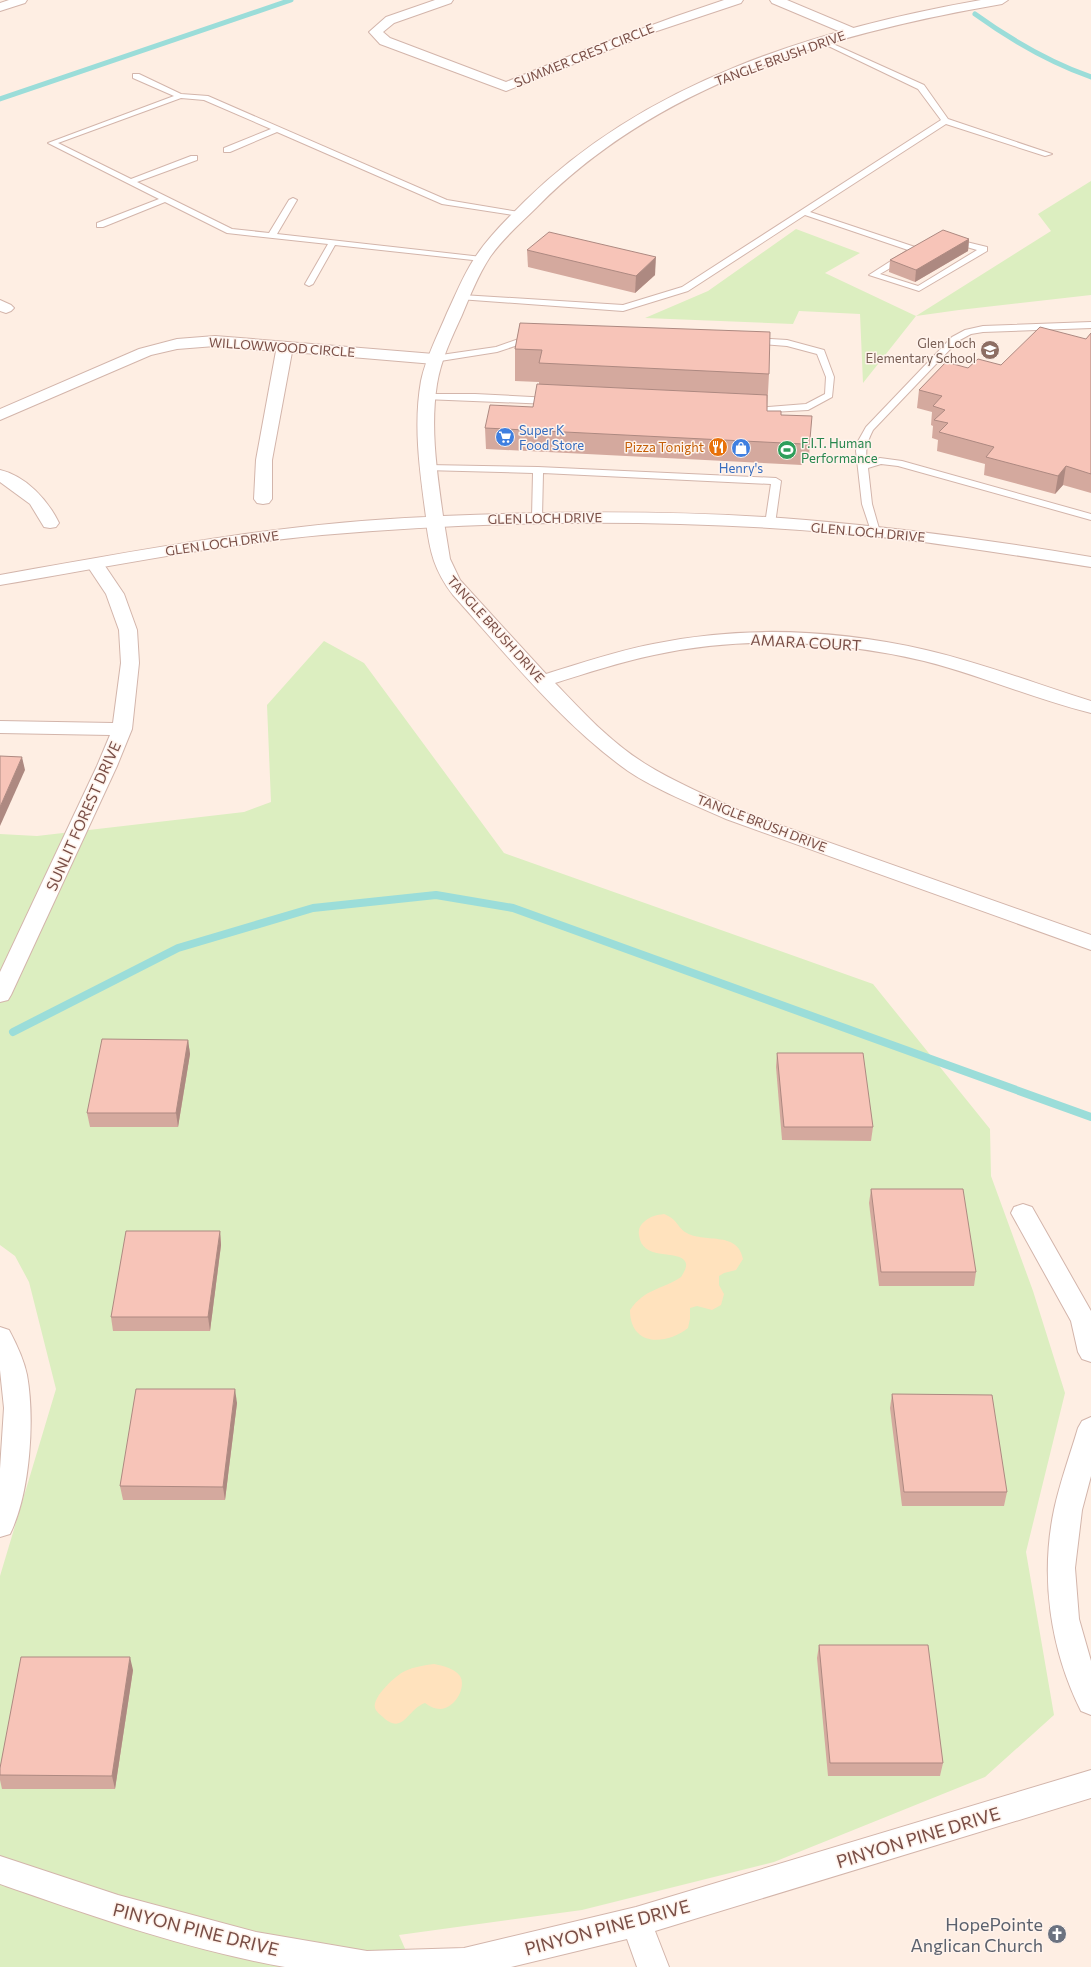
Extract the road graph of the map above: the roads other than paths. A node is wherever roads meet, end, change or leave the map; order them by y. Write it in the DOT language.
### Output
graph roads {
  1 [pos="21,0"];
  2 [pos="447,0"];
  3 [pos="737,0"];
  4 [pos="776,0"];
  5 [pos="1002,0"];
  6 [pos="0,7"];
  7 [pos="852,32"];
  8 [pos="822,41"];
  9 [pos="136,76"];
  10 [pos="180,96"];
  11 [pos="945,121"];
  12 [pos="278,129"];
  13 [pos="227,150"];
  14 [pos="1048,154"];
  15 [pos="194,158"];
  16 [pos="131,182"];
  17 [pos="166,199"];
  18 [pos="293,200"];
  19 [pos="804,212"];
  20 [pos="519,214"];
  21 [pos="100,225"];
  22 [pos="272,235"];
  23 [pos="946,238"];
  24 [pos="333,242"];
  25 [pos="482,259"];
  26 [pos="309,284"];
  27 [pos="462,297"];
  28 [pos="1091,325"];
  29 [pos="1034,327"];
  30 [pos="541,333"];
  31 [pos="1063,335"];
  32 [pos="748,341"];
  33 [pos="285,346"];
  34 [pos="434,359"];
  35 [pos="427,397"];
  36 [pos="561,401"];
  37 [pos="749,410"];
  38 [pos="0,415"];
  39 [pos="863,467"];
  40 [pos="428,468"];
  41 [pos="538,470"];
  42 [pos="0,474"];
  43 [pos="262,499"];
  44 [pos="537,517"];
  45 [pos="1091,517"];
  46 [pos="435,522"];
  47 [pos="50,523"];
  48 [pos="770,524"];
  49 [pos="874,532"];
  50 [pos="1091,562"];
  51 [pos="95,564"];
  52 [pos="0,580"];
  53 [pos="542,681"];
  54 [pos="1091,707"];
  55 [pos="0,728"];
  56 [pos="122,729"];
  57 [pos="1091,943"];
  58 [pos="0,995"];
  59 [pos="1023,1213"];
  60 [pos="0,1337"];
  61 [pos="1090,1340"];
  62 [pos="1091,1428"];
  63 [pos="1087,1459"];
  64 [pos="0,1526"];
  65 [pos="1091,1702"];
  66 [pos="1091,1784"];
  67 [pos="0,1870"];
  68 [pos="636,1922"];
  69 [pos="653,1967"];
  1 -- 6 [label="street"];
  2 -- 3 [label="street, SUMMER CREST CIRCLE"];
  4 -- 7 [label="street"];
  5 -- 7 [label="street, TANGLE BRUSH DRIVE"];
  7 -- 8 [label="street, TANGLE BRUSH DRIVE"];
  8 -- 11 [label="lane"];
  8 -- 20 [label="street, TANGLE BRUSH DRIVE"];
  9 -- 10 [label="lane"];
  10 -- 12 [label="lane"];
  10 -- 16 [label="lane"];
  11 -- 14 [label="lane"];
  11 -- 19 [label="lane"];
  12 -- 13 [label="lane"];
  12 -- 20 [label="lane"];
  15 -- 16 [label="lane"];
  16 -- 17 [label="lane"];
  17 -- 21 [label="lane"];
  17 -- 22 [label="lane"];
  18 -- 22 [label="lane"];
  19 -- 23 [label="lane"];
  19 -- 27 [label="lane"];
  20 -- 25 [label="street, TANGLE BRUSH DRIVE"];
  22 -- 24 [label="lane"];
  24 -- 25 [label="lane"];
  24 -- 26 [label="lane"];
  25 -- 27 [label="street, TANGLE BRUSH DRIVE"];
  27 -- 34 [label="street, TANGLE BRUSH DRIVE"];
  28 -- 29 [label="lane"];
  29 -- 31 [label="lane"];
  29 -- 39 [label="lane"];
  30 -- 34 [label="lane"];
  32 -- 37 [label="lane"];
  33 -- 34 [label="street, WILLOWWOOD CIRCLE"];
  33 -- 38 [label="street, WILLOWWOOD CIRCLE"];
  33 -- 43 [label="street"];
  34 -- 35 [label="street, TANGLE BRUSH DRIVE"];
  35 -- 36 [label="lane"];
  35 -- 40 [label="street, TANGLE BRUSH DRIVE"];
  39 -- 45 [label="lane"];
  39 -- 49 [label="lane"];
  40 -- 41 [label="lane"];
  40 -- 46 [label="street, TANGLE BRUSH DRIVE"];
  41 -- 44 [label="lane"];
  41 -- 48 [label="lane"];
  42 -- 47 [label="street"];
  44 -- 46 [label="street, GLEN LOCH DRIVE"];
  44 -- 48 [label="street, GLEN LOCH DRIVE"];
  46 -- 51 [label="street, GLEN LOCH DRIVE"];
  46 -- 53 [label="street, TANGLE BRUSH DRIVE"];
  48 -- 49 [label="street, GLEN LOCH DRIVE"];
  49 -- 50 [label="street, GLEN LOCH DRIVE"];
  51 -- 52 [label="street, GLEN LOCH DRIVE"];
  51 -- 56 [label="street, SUNLIT FOREST DRIVE"];
  53 -- 54 [label="street, AMARA COURT"];
  53 -- 57 [label="street, TANGLE BRUSH DRIVE"];
  55 -- 56 [label="street"];
  56 -- 58 [label="street, SUNLIT FOREST DRIVE"];
  59 -- 61 [label="street"];
  60 -- 64 [label="street"];
  62 -- 63 [label="street"];
  63 -- 65 [label="street"];
  66 -- 68 [label="street, PINYON PINE DRIVE"];
  67 -- 68 [label="street, PINYON PINE DRIVE"];
  68 -- 69 [label="street"];
}
